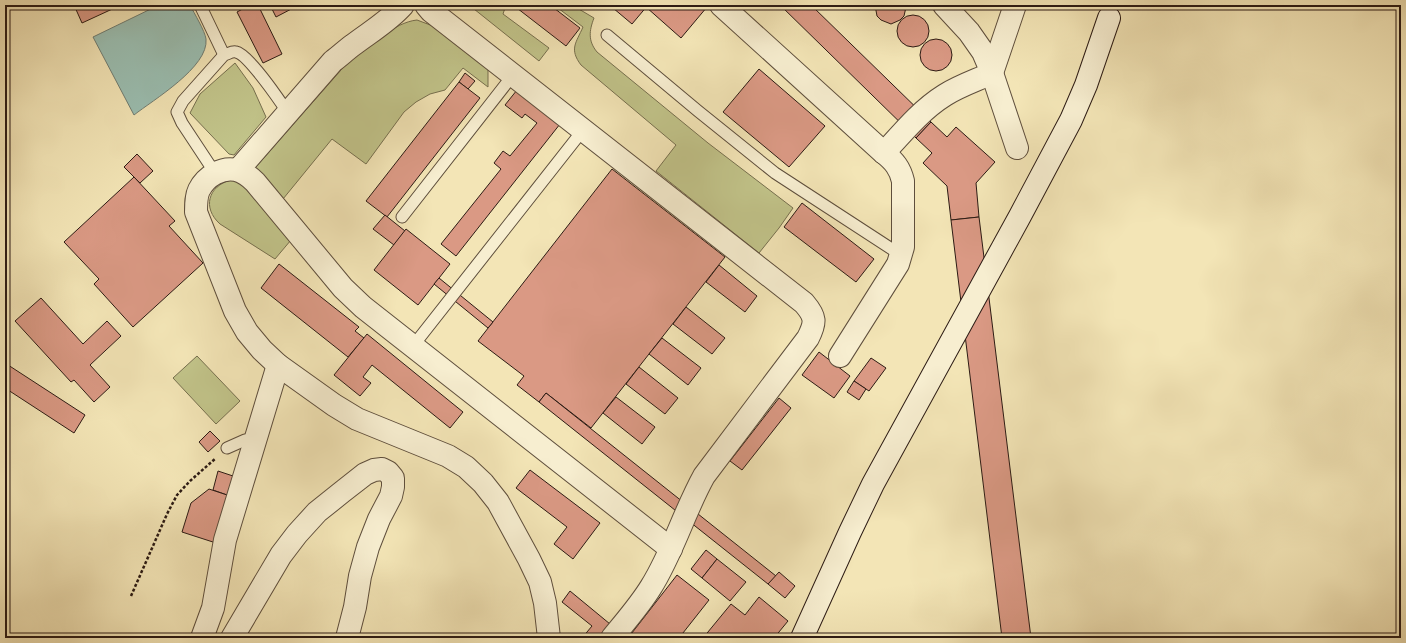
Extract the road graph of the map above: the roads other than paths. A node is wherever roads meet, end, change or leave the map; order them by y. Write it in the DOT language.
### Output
graph roads {
  1 [pos="200,5"];
  2 [pos="403,5"];
  3 [pos="426,5"];
  4 [pos="721,5"];
  5 [pos="944,5"];
  6 [pos="1015,5"];
  7 [pos="1109,18"];
  8 [pos="607,34"];
  9 [pos="224,55"];
  10 [pos="992,73"];
  11 [pos="512,74"];
  12 [pos="288,113"];
  13 [pos="583,130"];
  14 [pos="1017,148"];
  15 [pos="884,153"];
  16 [pos="238,170"];
  17 [pos="215,173"];
  18 [pos="402,217"];
  19 [pos="901,255"];
  20 [pos="413,346"];
  21 [pos="840,356"];
  22 [pos="278,365"];
  23 [pos="256,439"];
  24 [pos="227,448"];
  25 [pos="671,549"];
  26 [pos="202,638"];
  27 [pos="232,638"];
  28 [pos="347,638"];
  29 [pos="549,638"];
  30 [pos="612,638"];
  31 [pos="802,638"];
  1 -- 9 [label="lane"];
  2 -- 12 [label="street"];
  3 -- 11 [label="street"];
  4 -- 15 [label="street"];
  5 -- 10 [label="street"];
  6 -- 10 [label="street"];
  7 -- 31 [label="street"];
  8 -- 19 [label="lane"];
  9 -- 12 [label="lane"];
  9 -- 17 [label="lane"];
  10 -- 14 [label="street"];
  10 -- 15 [label="street"];
  11 -- 13 [label="street"];
  11 -- 18 [label="lane"];
  12 -- 16 [label="street"];
  13 -- 20 [label="lane"];
  13 -- 25 [label="street"];
  15 -- 19 [label="street"];
  16 -- 17 [label="street"];
  16 -- 20 [label="street"];
  17 -- 22 [label="street"];
  19 -- 21 [label="street"];
  20 -- 25 [label="street"];
  22 -- 23 [label="street"];
  22 -- 29 [label="street"];
  23 -- 24 [label="lane"];
  23 -- 26 [label="street"];
  25 -- 30 [label="street"];
  27 -- 28 [label="street"];
}
